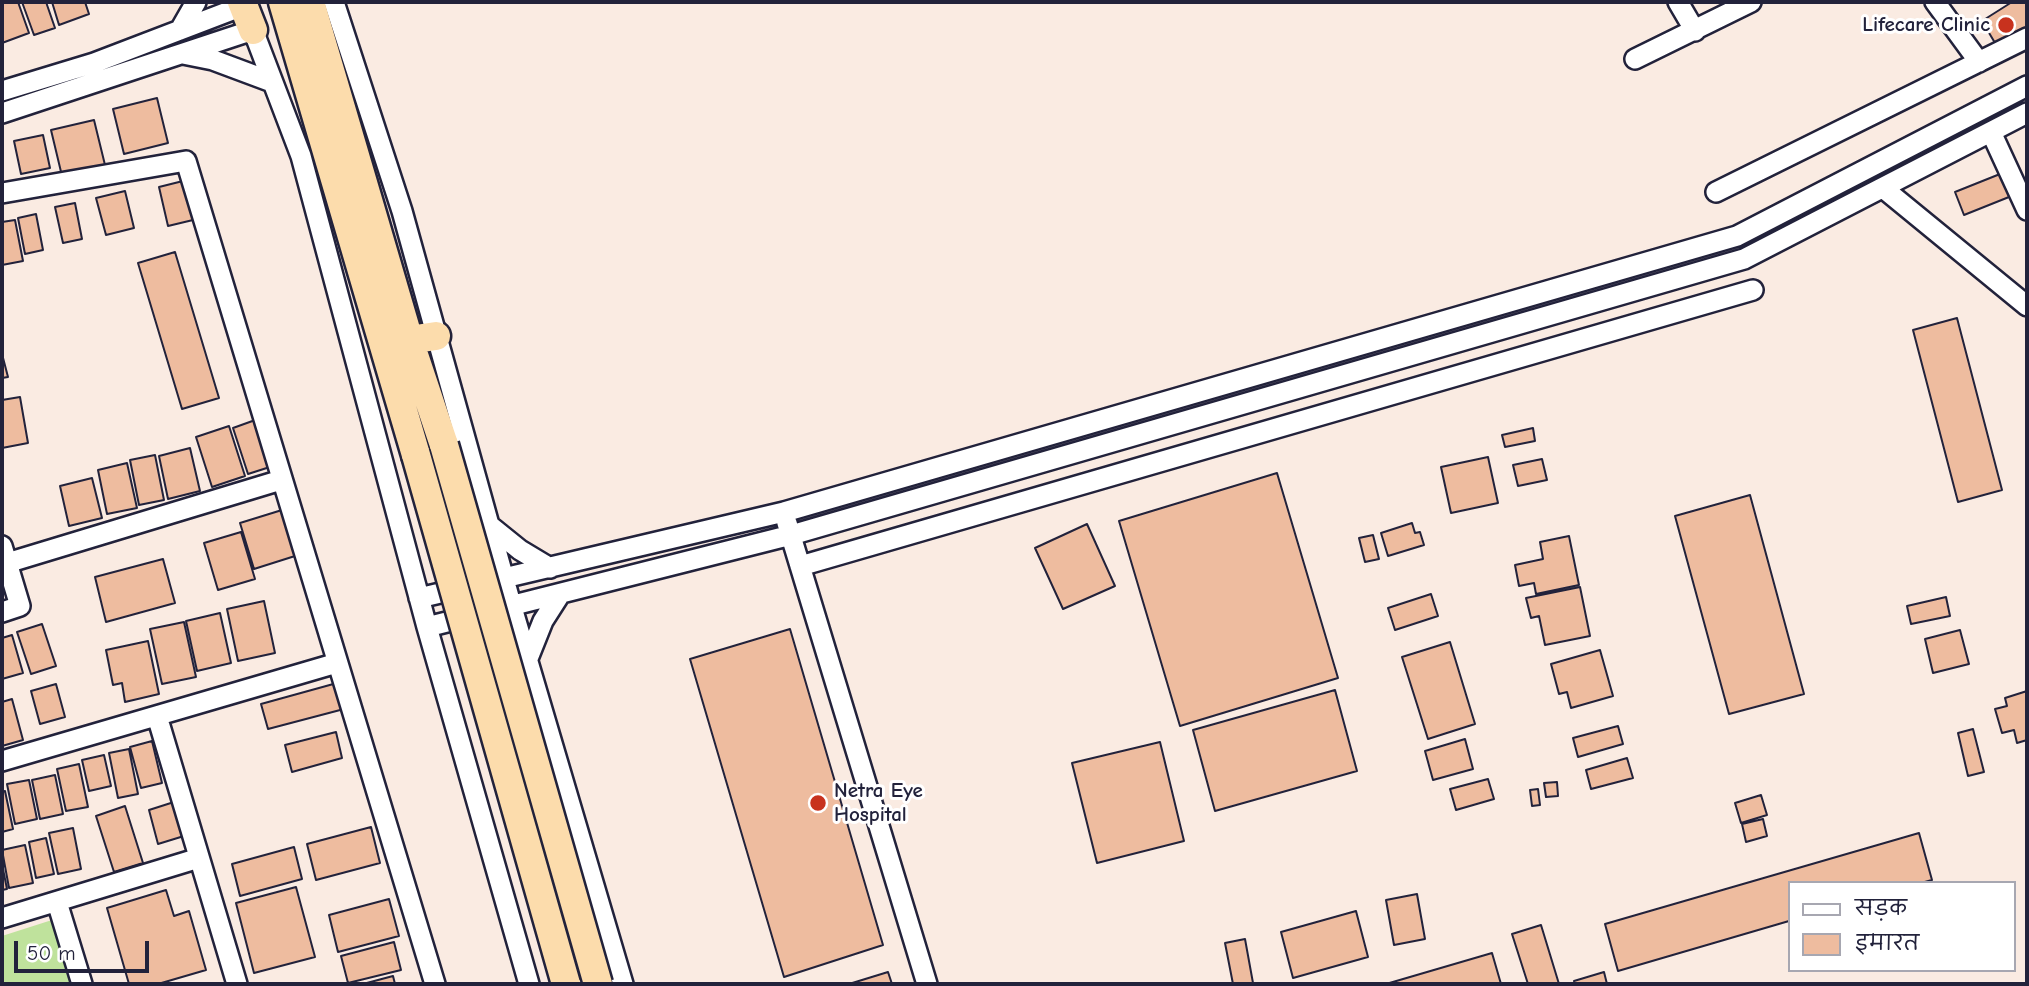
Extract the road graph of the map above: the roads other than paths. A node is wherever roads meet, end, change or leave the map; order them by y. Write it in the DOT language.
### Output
graph roads {
  1 [pos="197,2"];
  2 [pos="283,2"];
  3 [pos="310,2"];
  4 [pos="334,2"];
  5 [pos="1678,2"];
  6 [pos="1751,2"];
  7 [pos="1935,2"];
  8 [pos="246,13"];
  9 [pos="180,30"];
  10 [pos="1695,32"];
  11 [pos="2027,38"];
  12 [pos="183,54"];
  13 [pos="1635,59"];
  14 [pos="1979,62"];
  15 [pos="272,82"];
  16 [pos="2027,86"];
  17 [pos="2,91"];
  18 [pos="2,113"];
  19 [pos="2027,113"];
  20 [pos="1991,132"];
  21 [pos="1882,188"];
  22 [pos="1716,192"];
  23 [pos="2,193"];
  24 [pos="2027,211"];
  25 [pos="1753,290"];
  26 [pos="2026,308"];
  27 [pos="423,338"];
  28 [pos="281,480"];
  29 [pos="784,512"];
  30 [pos="489,525"];
  31 [pos="791,534"];
  32 [pos="4,554"];
  33 [pos="800,566"];
  34 [pos="550,568"];
  35 [pos="503,577"];
  36 [pos="559,596"];
  37 [pos="419,598"];
  38 [pos="511,604"];
  39 [pos="2,612"];
  40 [pos="426,627"];
  41 [pos="527,660"];
  42 [pos="337,663"];
  43 [pos="157,716"];
  44 [pos="2,761"];
  45 [pos="199,858"];
  46 [pos="57,902"];
  47 [pos="2,918"];
  48 [pos="82,984"];
  49 [pos="237,984"];
  50 [pos="435,984"];
  51 [pos="529,984"];
  52 [pos="566,984"];
  53 [pos="598,984"];
  54 [pos="623,984"];
  55 [pos="928,984"];
  1 -- 9 [label="street"];
  2 -- 52 [label="highway, bridge"];
  3 -- 27 [label="highway"];
  4 -- 27 [label="street"];
  5 -- 10 [label="street"];
  6 -- 10 [label="street"];
  7 -- 14 [label="street"];
  8 -- 9 [label="street"];
  8 -- 12 [label="street"];
  8 -- 15 [label="street"];
  9 -- 17 [label="street"];
  10 -- 13 [label="street"];
  11 -- 14 [label="street"];
  12 -- 15 [label="street"];
  12 -- 18 [label="street"];
  14 -- 22 [label="street"];
  15 -- 37 [label="street"];
  16 -- 29 [label="street"];
  19 -- 20 [label="street"];
  20 -- 21 [label="street"];
  20 -- 24 [label="street"];
  21 -- 26 [label="street"];
  21 -- 31 [label="street"];
  23 -- 28 [label="street"];
  25 -- 33 [label="street"];
  27 -- 30 [label="street"];
  27 -- 53 [label="highway, bridge"];
  28 -- 32 [label="street"];
  28 -- 42 [label="street"];
  29 -- 31 [label="street"];
  29 -- 34 [label="street"];
  30 -- 34 [label="street"];
  30 -- 35 [label="street"];
  31 -- 33 [label="street"];
  31 -- 36 [label="street"];
  32 -- 39 [label="street"];
  33 -- 55 [label="street"];
  34 -- 35 [label="street"];
  35 -- 37 [label="street"];
  35 -- 38 [label="street"];
  36 -- 38 [label="street"];
  36 -- 41 [label="street"];
  37 -- 40 [label="street"];
  38 -- 40 [label="street"];
  38 -- 41 [label="street"];
  40 -- 51 [label="street"];
  41 -- 54 [label="street"];
  42 -- 43 [label="street"];
  42 -- 50 [label="street"];
  43 -- 44 [label="street"];
  43 -- 45 [label="street"];
  45 -- 46 [label="street"];
  45 -- 49 [label="street"];
  46 -- 47 [label="street"];
  46 -- 48 [label="street"];
}
